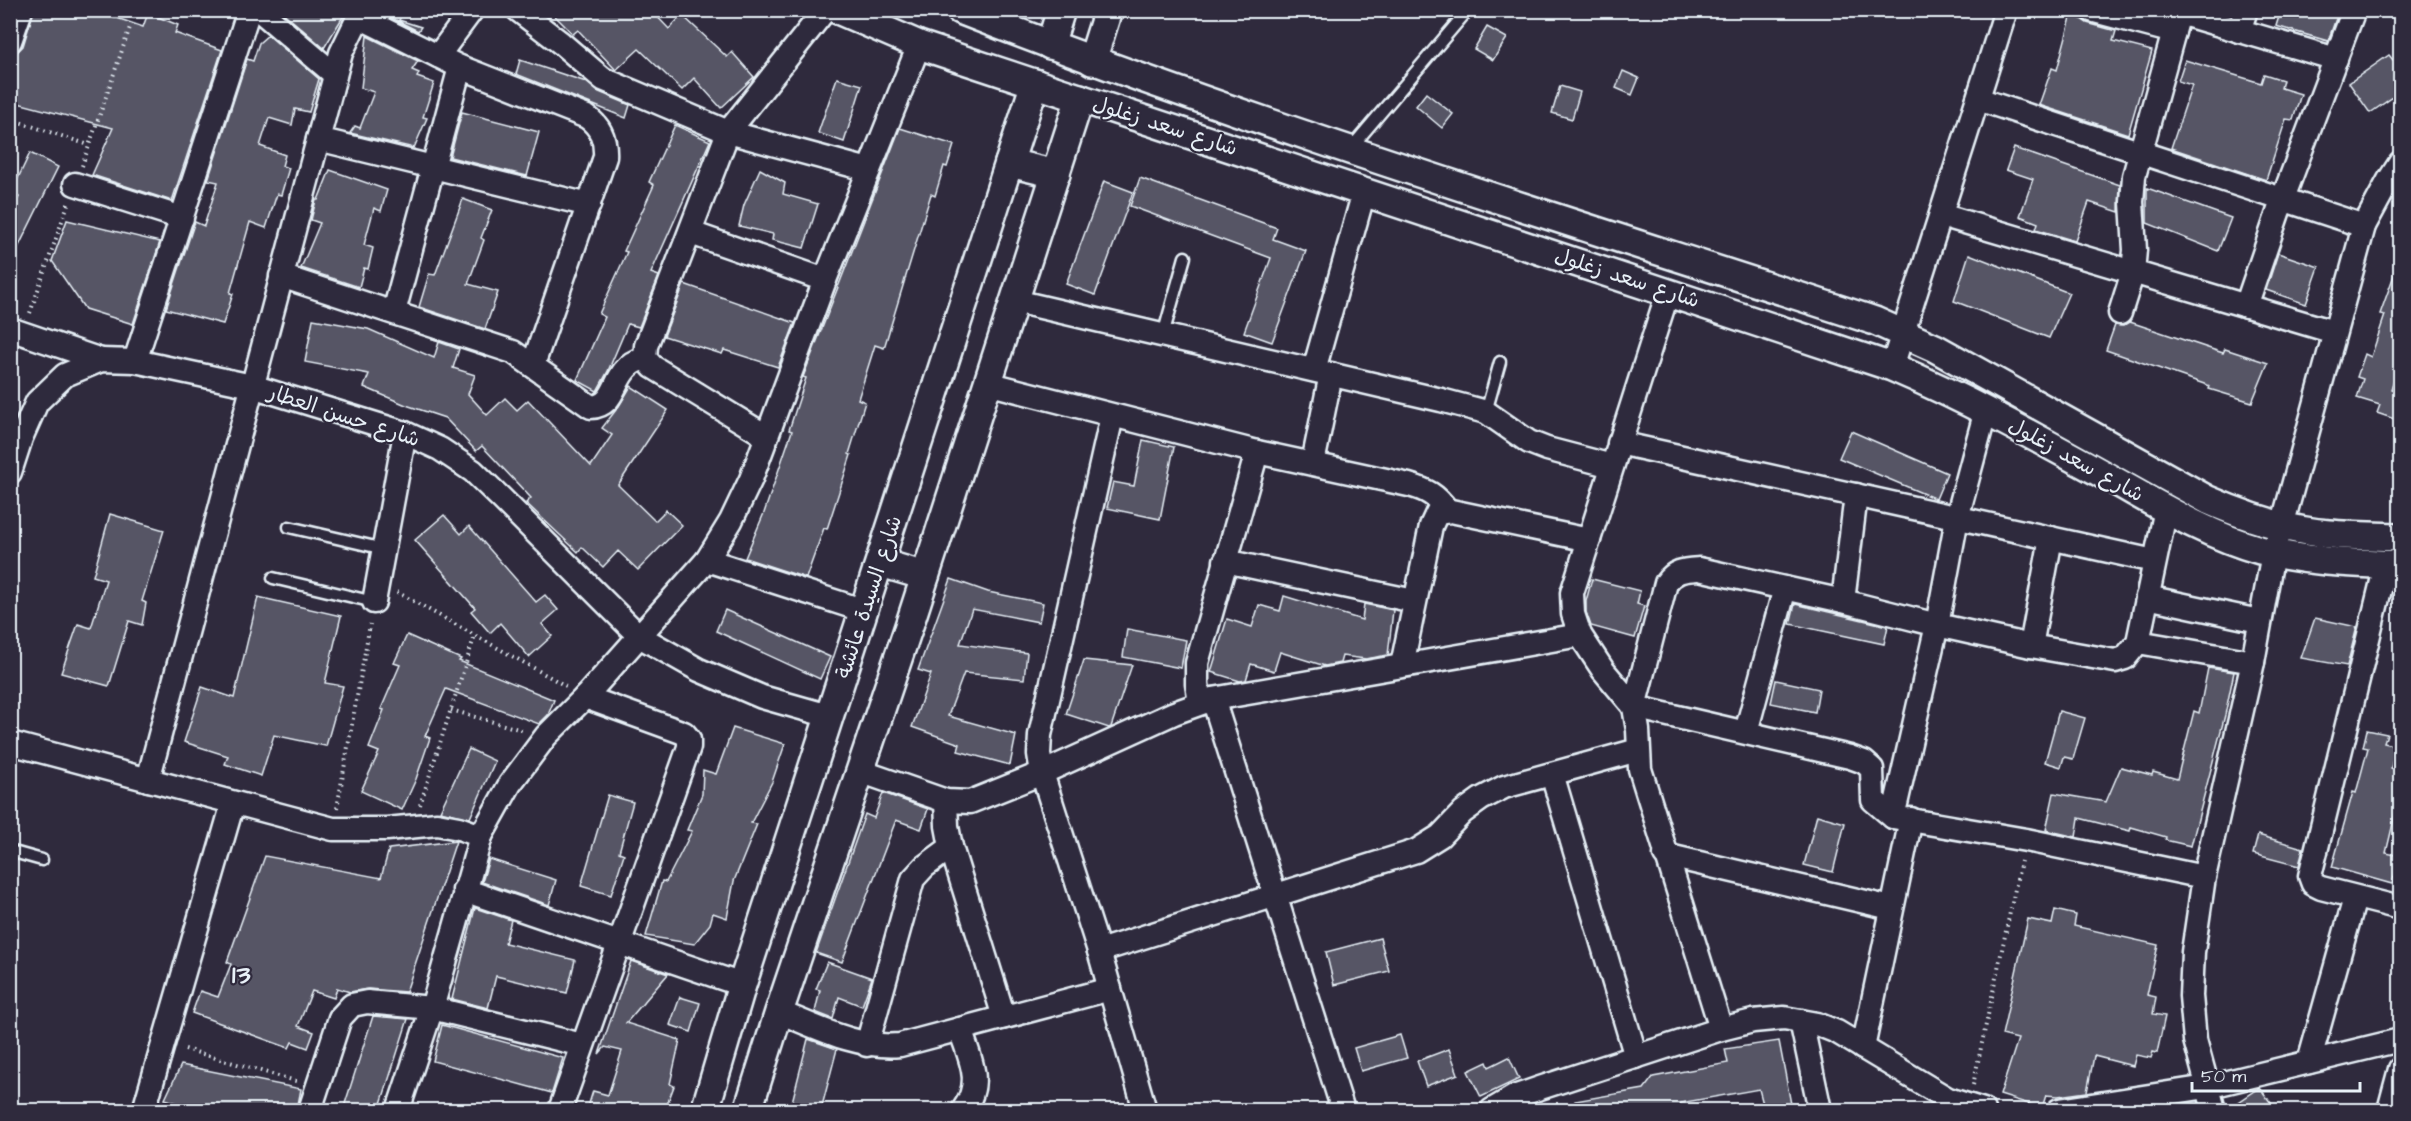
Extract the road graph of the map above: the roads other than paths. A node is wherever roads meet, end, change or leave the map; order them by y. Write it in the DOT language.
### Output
graph roads {
  1 [pos="21,10"];
  2 [pos="249,10"];
  3 [pos="259,10"];
  4 [pos="472,10"];
  5 [pos="518,10"];
  6 [pos="825,10"];
  7 [pos="838,10"];
  8 [pos="960,10"];
  9 [pos="1061,10"];
  10 [pos="1108,10"];
  11 [pos="1468,10"];
  12 [pos="2007,10"];
  13 [pos="2091,10"];
  14 [pos="2354,10"];
  15 [pos="361,14"];
  16 [pos="2178,19"];
  17 [pos="2242,21"];
  18 [pos="10,41"];
  19 [pos="918,45"];
  20 [pos="1050,45"];
  21 [pos="438,56"];
  22 [pos="2336,59"];
  23 [pos="1092,61"];
  24 [pos="460,67"];
  25 [pos="335,75"];
  26 [pos="1035,83"];
  27 [pos="1080,98"];
  28 [pos="1978,99"];
  29 [pos="1220,104"];
  30 [pos="728,132"];
  31 [pos="318,139"];
  32 [pos="1207,140"];
  33 [pos="1350,149"];
  34 [pos="2140,152"];
  35 [pos="1010,163"];
  36 [pos="2400,163"];
  37 [pos="432,167"];
  38 [pos="869,170"];
  39 [pos="1056,174"];
  40 [pos="75,184"];
  41 [pos="1364,192"];
  42 [pos="2283,198"];
  43 [pos="589,205"];
  44 [pos="1941,215"];
  45 [pos="182,218"];
  46 [pos="2364,226"];
  47 [pos="691,233"];
  48 [pos="1185,257"];
  49 [pos="2133,272"];
  50 [pos="281,276"];
  51 [pos="825,280"];
  52 [pos="1668,292"];
  53 [pos="1015,301"];
  54 [pos="2246,306"];
  55 [pos="394,312"];
  56 [pos="2120,314"];
  57 [pos="10,329"];
  58 [pos="1904,332"];
  59 [pos="2334,332"];
  60 [pos="1163,335"];
  61 [pos="645,358"];
  62 [pos="101,360"];
  63 [pos="135,361"];
  64 [pos="1500,362"];
  65 [pos="533,365"];
  66 [pos="1892,367"];
  67 [pos="1323,372"];
  68 [pos="987,383"];
  69 [pos="252,386"];
  70 [pos="1986,410"];
  71 [pos="1486,412"];
  72 [pos="1112,416"];
  73 [pos="405,433"];
  74 [pos="766,436"];
  75 [pos="1619,443"];
  76 [pos="1257,452"];
  77 [pos="1313,463"];
  78 [pos="1612,466"];
  79 [pos="10,472"];
  80 [pos="1856,495"];
  81 [pos="2166,509"];
  82 [pos="1447,510"];
  83 [pos="1957,518"];
  84 [pos="2282,526"];
  85 [pos="289,527"];
  86 [pos="2400,537"];
  87 [pos="2051,538"];
  88 [pos="1589,540"];
  89 [pos="384,549"];
  90 [pos="2273,553"];
  91 [pos="707,560"];
  92 [pos="1225,561"];
  93 [pos="2154,561"];
  94 [pos="881,563"];
  95 [pos="2393,565"];
  96 [pos="925,576"];
  97 [pos="273,578"];
  98 [pos="1785,588"];
  99 [pos="376,592"];
  100 [pos="2147,597"];
  101 [pos="1414,601"];
  102 [pos="1843,601"];
  103 [pos="865,611"];
  104 [pos="2259,621"];
  105 [pos="1937,625"];
  106 [pos="1580,634"];
  107 [pos="639,636"];
  108 [pos="2138,642"];
  109 [pos="2031,646"];
  110 [pos="2253,662"];
  111 [pos="1402,665"];
  112 [pos="585,697"];
  113 [pos="1207,701"];
  114 [pos="1634,707"];
  115 [pos="829,716"];
  116 [pos="1746,732"];
  117 [pos="10,743"];
  118 [pos="1638,750"];
  119 [pos="860,771"];
  120 [pos="1042,773"];
  121 [pos="1552,774"];
  122 [pos="148,780"];
  123 [pos="946,801"];
  124 [pos="233,803"];
  125 [pos="1902,818"];
  126 [pos="481,836"];
  127 [pos="951,847"];
  128 [pos="11,852"];
  129 [pos="1665,855"];
  130 [pos="42,860"];
  131 [pos="2204,877"];
  132 [pos="464,890"];
  133 [pos="1274,897"];
  134 [pos="2355,898"];
  135 [pos="769,902"];
  136 [pos="1891,908"];
  137 [pos="2400,908"];
  138 [pos="811,916"];
  139 [pos="620,943"];
  140 [pos="1099,951"];
  141 [pos="742,985"];
  142 [pos="1110,989"];
  143 [pos="432,1008"];
  144 [pos="779,1012"];
  145 [pos="1004,1017"];
  146 [pos="1801,1021"];
  147 [pos="960,1029"];
  148 [pos="1721,1029"];
  149 [pos="2400,1040"];
  150 [pos="582,1045"];
  151 [pos="867,1045"];
  152 [pos="1863,1048"];
  153 [pos="1636,1056"];
  154 [pos="2309,1062"];
  155 [pos="2400,1069"];
  156 [pos="2207,1087"];
  157 [pos="1976,1109"];
  158 [pos="144,1110"];
  159 [pos="310,1110"];
  160 [pos="398,1110"];
  161 [pos="560,1110"];
  162 [pos="705,1110"];
  163 [pos="748,1110"];
  164 [pos="963,1110"];
  165 [pos="1145,1110"];
  166 [pos="1343,1110"];
  167 [pos="1492,1110"];
  168 [pos="1820,1110"];
  169 [pos="2059,1110"];
  170 [pos="2214,1110"];
  171 [pos="2389,1110"];
  1 -- 18 [label="street"];
  2 -- 45 [label="street"];
  3 -- 25 [label="street"];
  4 -- 21 [label="street"];
  5 -- 30 [label="street"];
  6 -- 30 [label="street"];
  7 -- 19 [label="street, شارع سعد زغلول"];
  8 -- 20 [label="street, شارع سعد زغلول"];
  9 -- 20 [label="street"];
  10 -- 23 [label="street"];
  11 -- 33 [label="lane"];
  12 -- 28 [label="street"];
  13 -- 16 [label="street"];
  14 -- 22 [label="street"];
  15 -- 21 [label="street"];
  15 -- 25 [label="street"];
  16 -- 17 [label="street"];
  16 -- 34 [label="street"];
  17 -- 22 [label="street"];
  19 -- 26 [label="street, شارع سعد زغلول"];
  19 -- 38 [label="street"];
  20 -- 23 [label="street, شارع سعد زغلول"];
  21 -- 24 [label="street"];
  22 -- 42 [label="street"];
  23 -- 29 [label="street, شارع سعد زغلول"];
  24 -- 37 [label="street"];
  24 -- 43 [label="street"];
  25 -- 31 [label="street"];
  26 -- 27 [label="street, شارع سعد زغلول"];
  26 -- 35 [label="street, شارع السيدة عائشة"];
  27 -- 32 [label="street, شارع سعد زغلول"];
  27 -- 39 [label="street"];
  28 -- 34 [label="street"];
  28 -- 44 [label="street"];
  29 -- 32 [label="street"];
  29 -- 33 [label="street, شارع سعد زغلول"];
  30 -- 38 [label="street"];
  30 -- 47 [label="street"];
  31 -- 37 [label="street"];
  31 -- 50 [label="street"];
  32 -- 41 [label="street, شارع سعد زغلول"];
  33 -- 58 [label="street, شارع سعد زغلول"];
  34 -- 42 [label="street"];
  34 -- 49 [label="street"];
  35 -- 39 [label="street"];
  35 -- 94 [label="street, شارع السيدة عائشة"];
  36 -- 46 [label="street"];
  37 -- 43 [label="street"];
  37 -- 55 [label="street"];
  38 -- 51 [label="street"];
  39 -- 53 [label="street"];
  40 -- 45 [label="street"];
  41 -- 52 [label="street, شارع سعد زغلول"];
  41 -- 67 [label="street"];
  42 -- 46 [label="street"];
  42 -- 54 [label="street"];
  43 -- 65 [label="street"];
  44 -- 49 [label="street"];
  44 -- 58 [label="street"];
  45 -- 63 [label="street"];
  46 -- 59 [label="street"];
  47 -- 51 [label="street"];
  47 -- 61 [label="street"];
  48 -- 60 [label="lane"];
  49 -- 54 [label="street"];
  49 -- 56 [label="street"];
  50 -- 55 [label="street"];
  50 -- 69 [label="street"];
  51 -- 74 [label="street"];
  52 -- 66 [label="street, شارع سعد زغلول"];
  52 -- 75 [label="street"];
  53 -- 60 [label="street"];
  53 -- 68 [label="street"];
  54 -- 59 [label="street"];
  55 -- 65 [label="street"];
  57 -- 62 [label="street"];
  58 -- 66 [label="street"];
  58 -- 84 [label="street, شارع سعد زغلول"];
  59 -- 84 [label="street"];
  60 -- 67 [label="street"];
  61 -- 65 [label="street"];
  61 -- 74 [label="street"];
  62 -- 63 [label="street, شارع حسن العطار"];
  62 -- 79 [label="street, شارع حسن العطار"];
  63 -- 69 [label="street, شارع حسن العطار"];
  64 -- 71 [label="lane"];
  66 -- 70 [label="street, شارع سعد زغلول"];
  67 -- 71 [label="street"];
  67 -- 77 [label="street"];
  68 -- 72 [label="street"];
  68 -- 96 [label="street"];
  69 -- 73 [label="street, شارع حسن العطار"];
  69 -- 122 [label="street"];
  70 -- 81 [label="street, شارع سعد زغلول"];
  70 -- 83 [label="street"];
  71 -- 78 [label="street"];
  72 -- 76 [label="street"];
  72 -- 120 [label="street"];
  73 -- 89 [label="street"];
  73 -- 107 [label="street, شارع حسن العطار"];
  74 -- 91 [label="street"];
  75 -- 78 [label="street"];
  75 -- 80 [label="street"];
  76 -- 77 [label="street"];
  76 -- 92 [label="street"];
  77 -- 82 [label="street"];
  78 -- 88 [label="street"];
  80 -- 83 [label="street"];
  80 -- 102 [label="street"];
  81 -- 90 [label="street, شارع سعد زغلول"];
  81 -- 93 [label="street"];
  82 -- 88 [label="street"];
  82 -- 101 [label="street"];
  83 -- 87 [label="street"];
  83 -- 105 [label="street"];
  84 -- 86 [label="street, شارع سعد زغلول"];
  84 -- 90 [label="street"];
  85 -- 89 [label="lane"];
  87 -- 93 [label="street"];
  87 -- 109 [label="street"];
  88 -- 106 [label="street"];
  89 -- 99 [label="street"];
  90 -- 95 [label="street, شارع سعد زغلول"];
  90 -- 104 [label="street"];
  91 -- 103 [label="street"];
  91 -- 107 [label="street"];
  92 -- 101 [label="street"];
  92 -- 113 [label="street"];
  93 -- 100 [label="street"];
  94 -- 96 [label="street"];
  94 -- 103 [label="street, شارع السيدة عائشة"];
  95 -- 134 [label="street"];
  96 -- 119 [label="street"];
  97 -- 99 [label="lane"];
  98 -- 102 [label="street"];
  98 -- 114 [label="street"];
  98 -- 116 [label="street"];
  100 -- 104 [label="street"];
  100 -- 108 [label="street"];
  101 -- 111 [label="street"];
  102 -- 105 [label="street"];
  103 -- 115 [label="street, شارع السيدة عائشة"];
  104 -- 110 [label="street"];
  105 -- 109 [label="street"];
  105 -- 125 [label="street"];
  106 -- 111 [label="street"];
  106 -- 114 [label="street"];
  107 -- 112 [label="street"];
  107 -- 115 [label="street, شارع حسن العطار"];
  108 -- 109 [label="street"];
  108 -- 110 [label="street"];
  110 -- 131 [label="street"];
  111 -- 113 [label="street"];
  112 -- 126 [label="street"];
  112 -- 139 [label="street"];
  113 -- 120 [label="street"];
  113 -- 133 [label="street"];
  114 -- 116 [label="street"];
  114 -- 118 [label="street"];
  115 -- 135 [label="street, شارع السيدة عائشة"];
  116 -- 125 [label="street"];
  117 -- 122 [label="street"];
  118 -- 121 [label="street"];
  118 -- 129 [label="street"];
  119 -- 123 [label="street"];
  119 -- 138 [label="street"];
  120 -- 123 [label="street"];
  120 -- 140 [label="street"];
  121 -- 133 [label="street"];
  121 -- 153 [label="street"];
  122 -- 124 [label="street"];
  123 -- 127 [label="street"];
  124 -- 126 [label="street"];
  124 -- 158 [label="street"];
  125 -- 131 [label="street"];
  125 -- 136 [label="street"];
  126 -- 132 [label="street"];
  127 -- 145 [label="street"];
  127 -- 151 [label="street"];
  128 -- 130 [label="lane"];
  129 -- 136 [label="street"];
  129 -- 148 [label="street"];
  131 -- 156 [label="street"];
  132 -- 139 [label="street"];
  132 -- 143 [label="street"];
  133 -- 140 [label="street"];
  133 -- 166 [label="street"];
  134 -- 137 [label="street"];
  134 -- 154 [label="street"];
  135 -- 138 [label="street"];
  135 -- 141 [label="street, شارع السيدة عائشة"];
  136 -- 152 [label="street"];
  138 -- 144 [label="street"];
  139 -- 141 [label="street"];
  139 -- 150 [label="street"];
  140 -- 142 [label="street"];
  141 -- 162 [label="street, شارع السيدة عائشة"];
  142 -- 145 [label="street"];
  142 -- 165 [label="street"];
  143 -- 150 [label="street"];
  143 -- 159 [label="street"];
  143 -- 160 [label="street"];
  144 -- 151 [label="street"];
  144 -- 163 [label="street"];
  145 -- 147 [label="street"];
  146 -- 148 [label="street"];
  146 -- 152 [label="street"];
  146 -- 168 [label="street"];
  147 -- 151 [label="street"];
  147 -- 164 [label="street"];
  148 -- 153 [label="street"];
  149 -- 154 [label="street"];
  150 -- 161 [label="street"];
  152 -- 157 [label="street"];
  153 -- 167 [label="street"];
  154 -- 156 [label="street"];
  155 -- 171 [label="street"];
  156 -- 169 [label="street"];
  156 -- 170 [label="street"];
}
